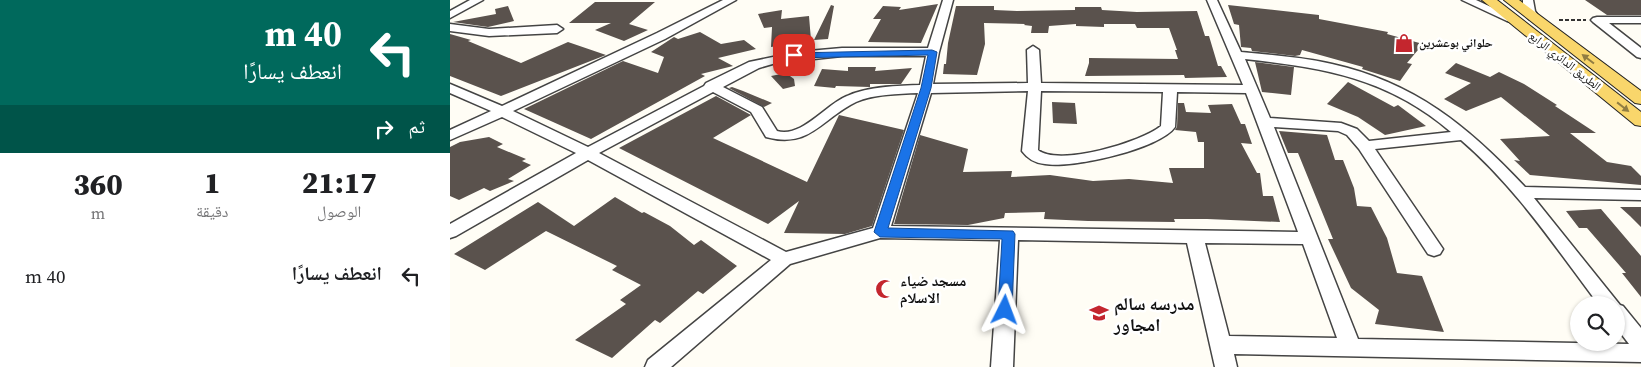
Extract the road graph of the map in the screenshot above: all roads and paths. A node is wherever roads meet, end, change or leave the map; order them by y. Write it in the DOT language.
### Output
graph roads {
  1 [pos="478,0"];
  2 [pos="731,0"];
  3 [pos="948,0"];
  4 [pos="1212,0"];
  5 [pos="1467,0"];
  6 [pos="1489,0"];
  7 [pos="1511,0"];
  8 [pos="1528,0"];
  9 [pos="450,15"];
  10 [pos="1511,19"];
  11 [pos="1535,19"];
  12 [pos="1597,20"];
  13 [pos="1641,20"];
  14 [pos="450,27"];
  15 [pos="557,29"];
  16 [pos="1033,50"];
  17 [pos="932,52"];
  18 [pos="1641,54"];
  19 [pos="1238,55"];
  20 [pos="711,86"];
  21 [pos="1035,87"];
  22 [pos="450,88"];
  23 [pos="926,88"];
  24 [pos="1170,88"];
  25 [pos="1250,89"];
  26 [pos="1641,99"];
  27 [pos="504,111"];
  28 [pos="1641,121"];
  29 [pos="1265,122"];
  30 [pos="1465,135"];
  31 [pos="450,136"];
  32 [pos="1365,146"];
  33 [pos="588,153"];
  34 [pos="1520,192"];
  35 [pos="1641,195"];
  36 [pos="450,232"];
  37 [pos="880,232"];
  38 [pos="1009,234"];
  39 [pos="1195,237"];
  40 [pos="1309,238"];
  41 [pos="1434,249"];
  42 [pos="784,258"];
  43 [pos="1603,296"];
  44 [pos="1625,324"];
  45 [pos="1641,344"];
  46 [pos="1221,345"];
  47 [pos="1351,347"];
  48 [pos="1641,353"];
  49 [pos="656,367"];
  50 [pos="1002,367"];
  51 [pos="1226,367"];
  1 -- 9 [label="street"];
  2 -- 27 [label="street"];
  3 -- 17 [label="street"];
  4 -- 19 [label="street"];
  5 -- 10 [label="street"];
  6 -- 10 [label="main road, الطريق الدائري الرابع"];
  7 -- 11 [label="main road, الطريق الدائري الرابع"];
  8 -- 11 [label="street"];
  10 -- 28 [label="main road, الطريق الدائري الرابع, one-way"];
  11 -- 12 [label="path"];
  26 -- 11 [label="main road, الطريق الدائري الرابع, one-way"];
  12 -- 13 [label="street"];
  12 -- 18 [label="street"];
  14 -- 15 [label="street"];
  16 -- 21 [label="street"];
  17 -- 20 [label="street"];
  17 -- 23 [label="street"];
  19 -- 25 [label="street"];
  19 -- 30 [label="street"];
  20 -- 23 [label="street"];
  20 -- 33 [label="street"];
  21 -- 23 [label="street"];
  21 -- 24 [label="street"];
  21 -- 24 [label="street"];
  22 -- 27 [label="street"];
  23 -- 37 [label="street"];
  24 -- 25 [label="street"];
  25 -- 29 [label="street"];
  27 -- 31 [label="street"];
  27 -- 33 [label="street"];
  29 -- 32 [label="street"];
  29 -- 40 [label="street"];
  30 -- 32 [label="street"];
  30 -- 34 [label="street"];
  32 -- 41 [label="street"];
  33 -- 36 [label="street"];
  33 -- 42 [label="street"];
  34 -- 35 [label="street"];
  34 -- 43 [label="street"];
  37 -- 38 [label="street"];
  37 -- 42 [label="street"];
  38 -- 39 [label="street"];
  38 -- 50 [label="street"];
  39 -- 40 [label="street"];
  39 -- 46 [label="street"];
  40 -- 47 [label="street"];
  42 -- 49 [label="street"];
  44 -- 45 [label="street"];
  46 -- 47 [label="street"];
  46 -- 51 [label="street"];
  47 -- 48 [label="street"];
}
